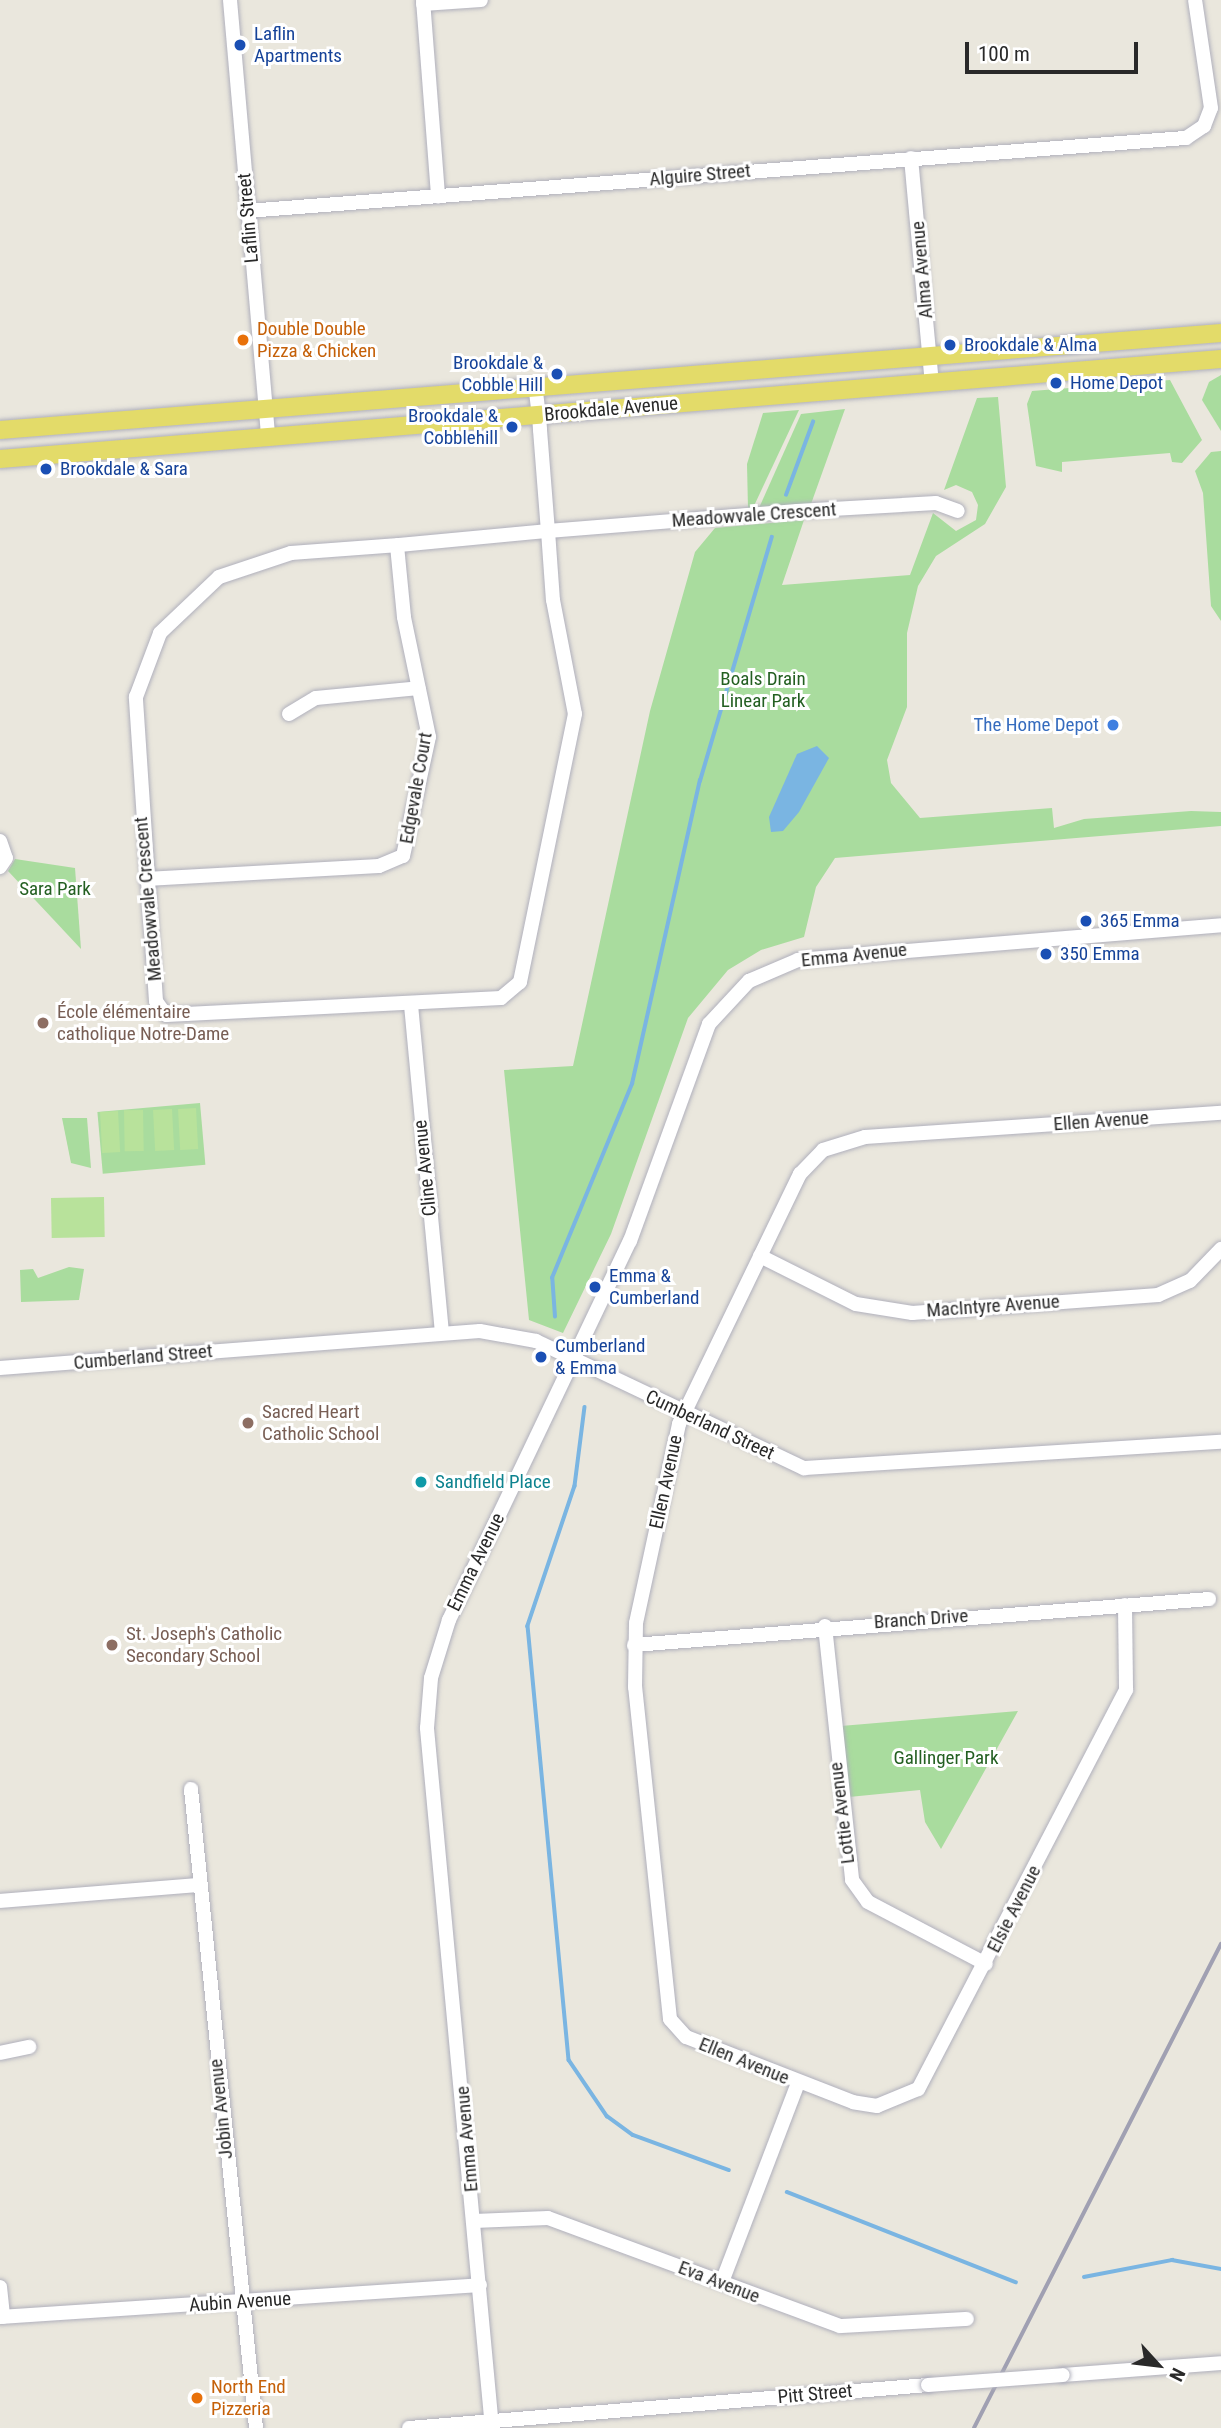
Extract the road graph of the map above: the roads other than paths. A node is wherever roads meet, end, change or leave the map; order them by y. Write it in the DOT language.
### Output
graph roads {
  1 [pos="230,0"];
  2 [pos="481,0"];
  3 [pos="1195,0"];
  4 [pos="423,2"];
  5 [pos="911,158"];
  6 [pos="438,196"];
  7 [pos="247,211"];
  8 [pos="1221,332"];
  9 [pos="930,358"];
  10 [pos="1221,359"];
  11 [pos="932,383"];
  12 [pos="536,392"];
  13 [pos="267,411"];
  14 [pos="539,415"];
  15 [pos="0,430"];
  16 [pos="268,437"];
  17 [pos="0,459"];
  18 [pos="958,511"];
  19 [pos="548,531"];
  20 [pos="397,545"];
  21 [pos="419,688"];
  22 [pos="289,714"];
  23 [pos="0,841"];
  24 [pos="0,867"];
  25 [pos="146,879"];
  26 [pos="1221,925"];
  27 [pos="411,1005"];
  28 [pos="1221,1113"];
  29 [pos="1221,1249"];
  30 [pos="760,1256"];
  31 [pos="442,1332"];
  32 [pos="575,1359"];
  33 [pos="0,1368"];
  34 [pos="684,1415"];
  35 [pos="1221,1442"];
  36 [pos="1209,1598"];
  37 [pos="1125,1605"];
  38 [pos="825,1626"];
  39 [pos="634,1645"];
  40 [pos="191,1789"];
  41 [pos="200,1885"];
  42 [pos="0,1901"];
  43 [pos="986,1964"];
  44 [pos="29,2047"];
  45 [pos="0,2053"];
  46 [pos="798,2083"];
  47 [pos="474,2221"];
  48 [pos="722,2282"];
  49 [pos="480,2285"];
  50 [pos="0,2287"];
  51 [pos="240,2302"];
  52 [pos="2,2317"];
  53 [pos="967,2319"];
  54 [pos="1221,2363"];
  55 [pos="492,2425"];
  56 [pos="256,2428"];
  57 [pos="409,2428"];
  1 -- 7 [label="street, Laflin Street"];
  2 -- 4 [label="street"];
  3 -- 5 [label="street, Alguire Street"];
  4 -- 6 [label="street"];
  5 -- 6 [label="street, Alguire Street"];
  5 -- 9 [label="street, Alma Avenue"];
  6 -- 7 [label="street, Alguire Street"];
  7 -- 13 [label="street, Laflin Street"];
  8 -- 9 [label="main road, Brookdale Avenue"];
  9 -- 11 [label="street, Alma Avenue"];
  9 -- 12 [label="main road, Brookdale Avenue"];
  10 -- 11 [label="main road, Brookdale Avenue"];
  11 -- 14 [label="main road, Brookdale Avenue"];
  12 -- 13 [label="main road, Brookdale Avenue"];
  12 -- 14 [label="street"];
  13 -- 15 [label="main road, Brookdale Avenue"];
  13 -- 16 [label="street, Laflin Street"];
  14 -- 16 [label="main road, Brookdale Avenue"];
  14 -- 19 [label="street"];
  16 -- 17 [label="main road, Brookdale Avenue"];
  18 -- 19 [label="street, Meadowvale Crescent"];
  19 -- 20 [label="street, Meadowvale Crescent"];
  19 -- 27 [label="street, Meadowvale Crescent"];
  20 -- 21 [label="street, Edgevale Court"];
  20 -- 25 [label="street, Meadowvale Crescent"];
  21 -- 22 [label="street"];
  21 -- 25 [label="street, Edgevale Court"];
  23 -- 24 [label="street"];
  25 -- 27 [label="street, Meadowvale Crescent"];
  26 -- 32 [label="street, Emma Avenue"];
  27 -- 31 [label="street, Cline Avenue"];
  28 -- 30 [label="street, Ellen Avenue"];
  29 -- 30 [label="street, MacIntyre Avenue"];
  30 -- 34 [label="street, Ellen Avenue"];
  31 -- 32 [label="street, Cumberland Street"];
  31 -- 33 [label="street, Cumberland Street"];
  32 -- 34 [label="street, Cumberland Street"];
  32 -- 47 [label="street, Emma Avenue"];
  34 -- 35 [label="street, Cumberland Street"];
  34 -- 39 [label="street, Ellen Avenue"];
  36 -- 37 [label="street, Branch Drive"];
  37 -- 38 [label="street, Branch Drive"];
  37 -- 43 [label="street, Elsie Avenue"];
  38 -- 39 [label="street, Branch Drive"];
  38 -- 43 [label="street, Lottie Avenue"];
  39 -- 46 [label="street, Ellen Avenue"];
  40 -- 41 [label="street, Jobin Avenue"];
  41 -- 42 [label="street"];
  41 -- 51 [label="street, Jobin Avenue"];
  43 -- 46 [label="street, Elsie Avenue"];
  44 -- 45 [label="street"];
  46 -- 48 [label="street"];
  47 -- 48 [label="street, Eva Avenue"];
  47 -- 49 [label="street, Emma Avenue"];
  48 -- 53 [label="street, Eva Avenue"];
  49 -- 51 [label="street, Aubin Avenue"];
  49 -- 55 [label="street, Emma Avenue"];
  50 -- 52 [label="street"];
  51 -- 52 [label="street, Aubin Avenue"];
  51 -- 56 [label="street, Jobin Avenue"];
  54 -- 55 [label="street, Pitt Street, bridge"];
  55 -- 57 [label="street, Pitt Street"];
}
